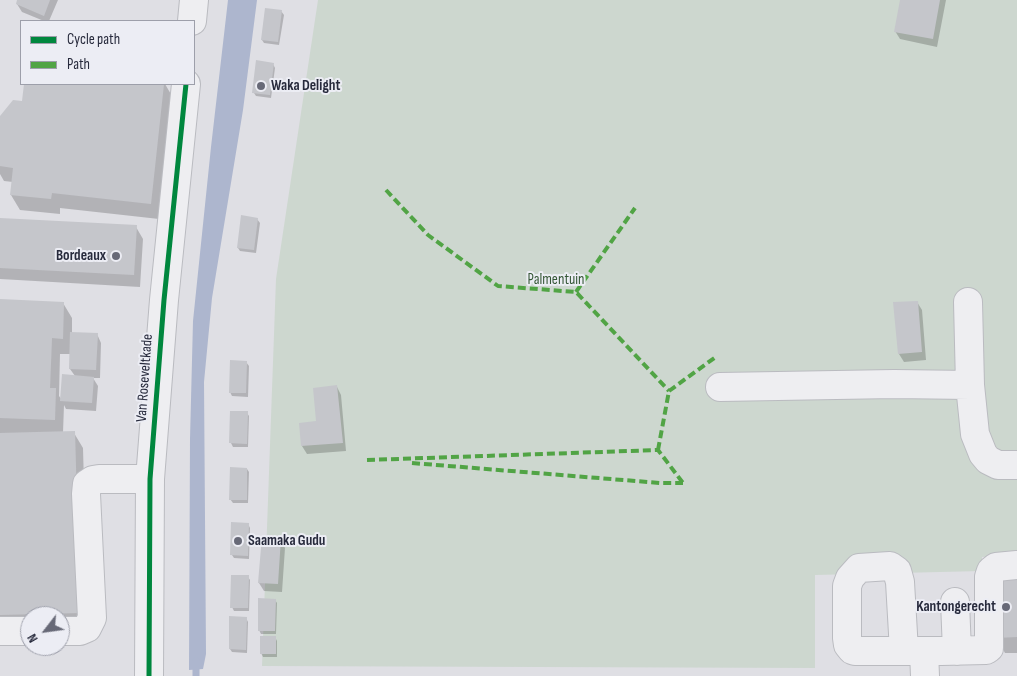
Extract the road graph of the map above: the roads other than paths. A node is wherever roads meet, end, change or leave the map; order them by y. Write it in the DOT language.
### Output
graph roads {
  1 [pos="194,0"];
  2 [pos="192,20"];
  3 [pos="186,85"];
  4 [pos="968,302"];
  5 [pos="970,385"];
  6 [pos="720,387"];
  7 [pos="1017,465"];
  8 [pos="150,479"];
  9 [pos="1017,565"];
  10 [pos="956,602"];
  11 [pos="0,631"];
  12 [pos="20,631"];
  13 [pos="70,631"];
  14 [pos="932,659"];
  15 [pos="149,676"];
  1 -- 2 [label="street"];
  3 -- 8 [label="street, Van Roseveltkade"];
  4 -- 5 [label="street"];
  5 -- 6 [label="street"];
  5 -- 7 [label="street"];
  8 -- 13 [label="street"];
  8 -- 15 [label="street, Van Roseveltkade"];
  9 -- 14 [label="street"];
  10 -- 14 [label="street"];
  11 -- 12 [label="street"];
}
